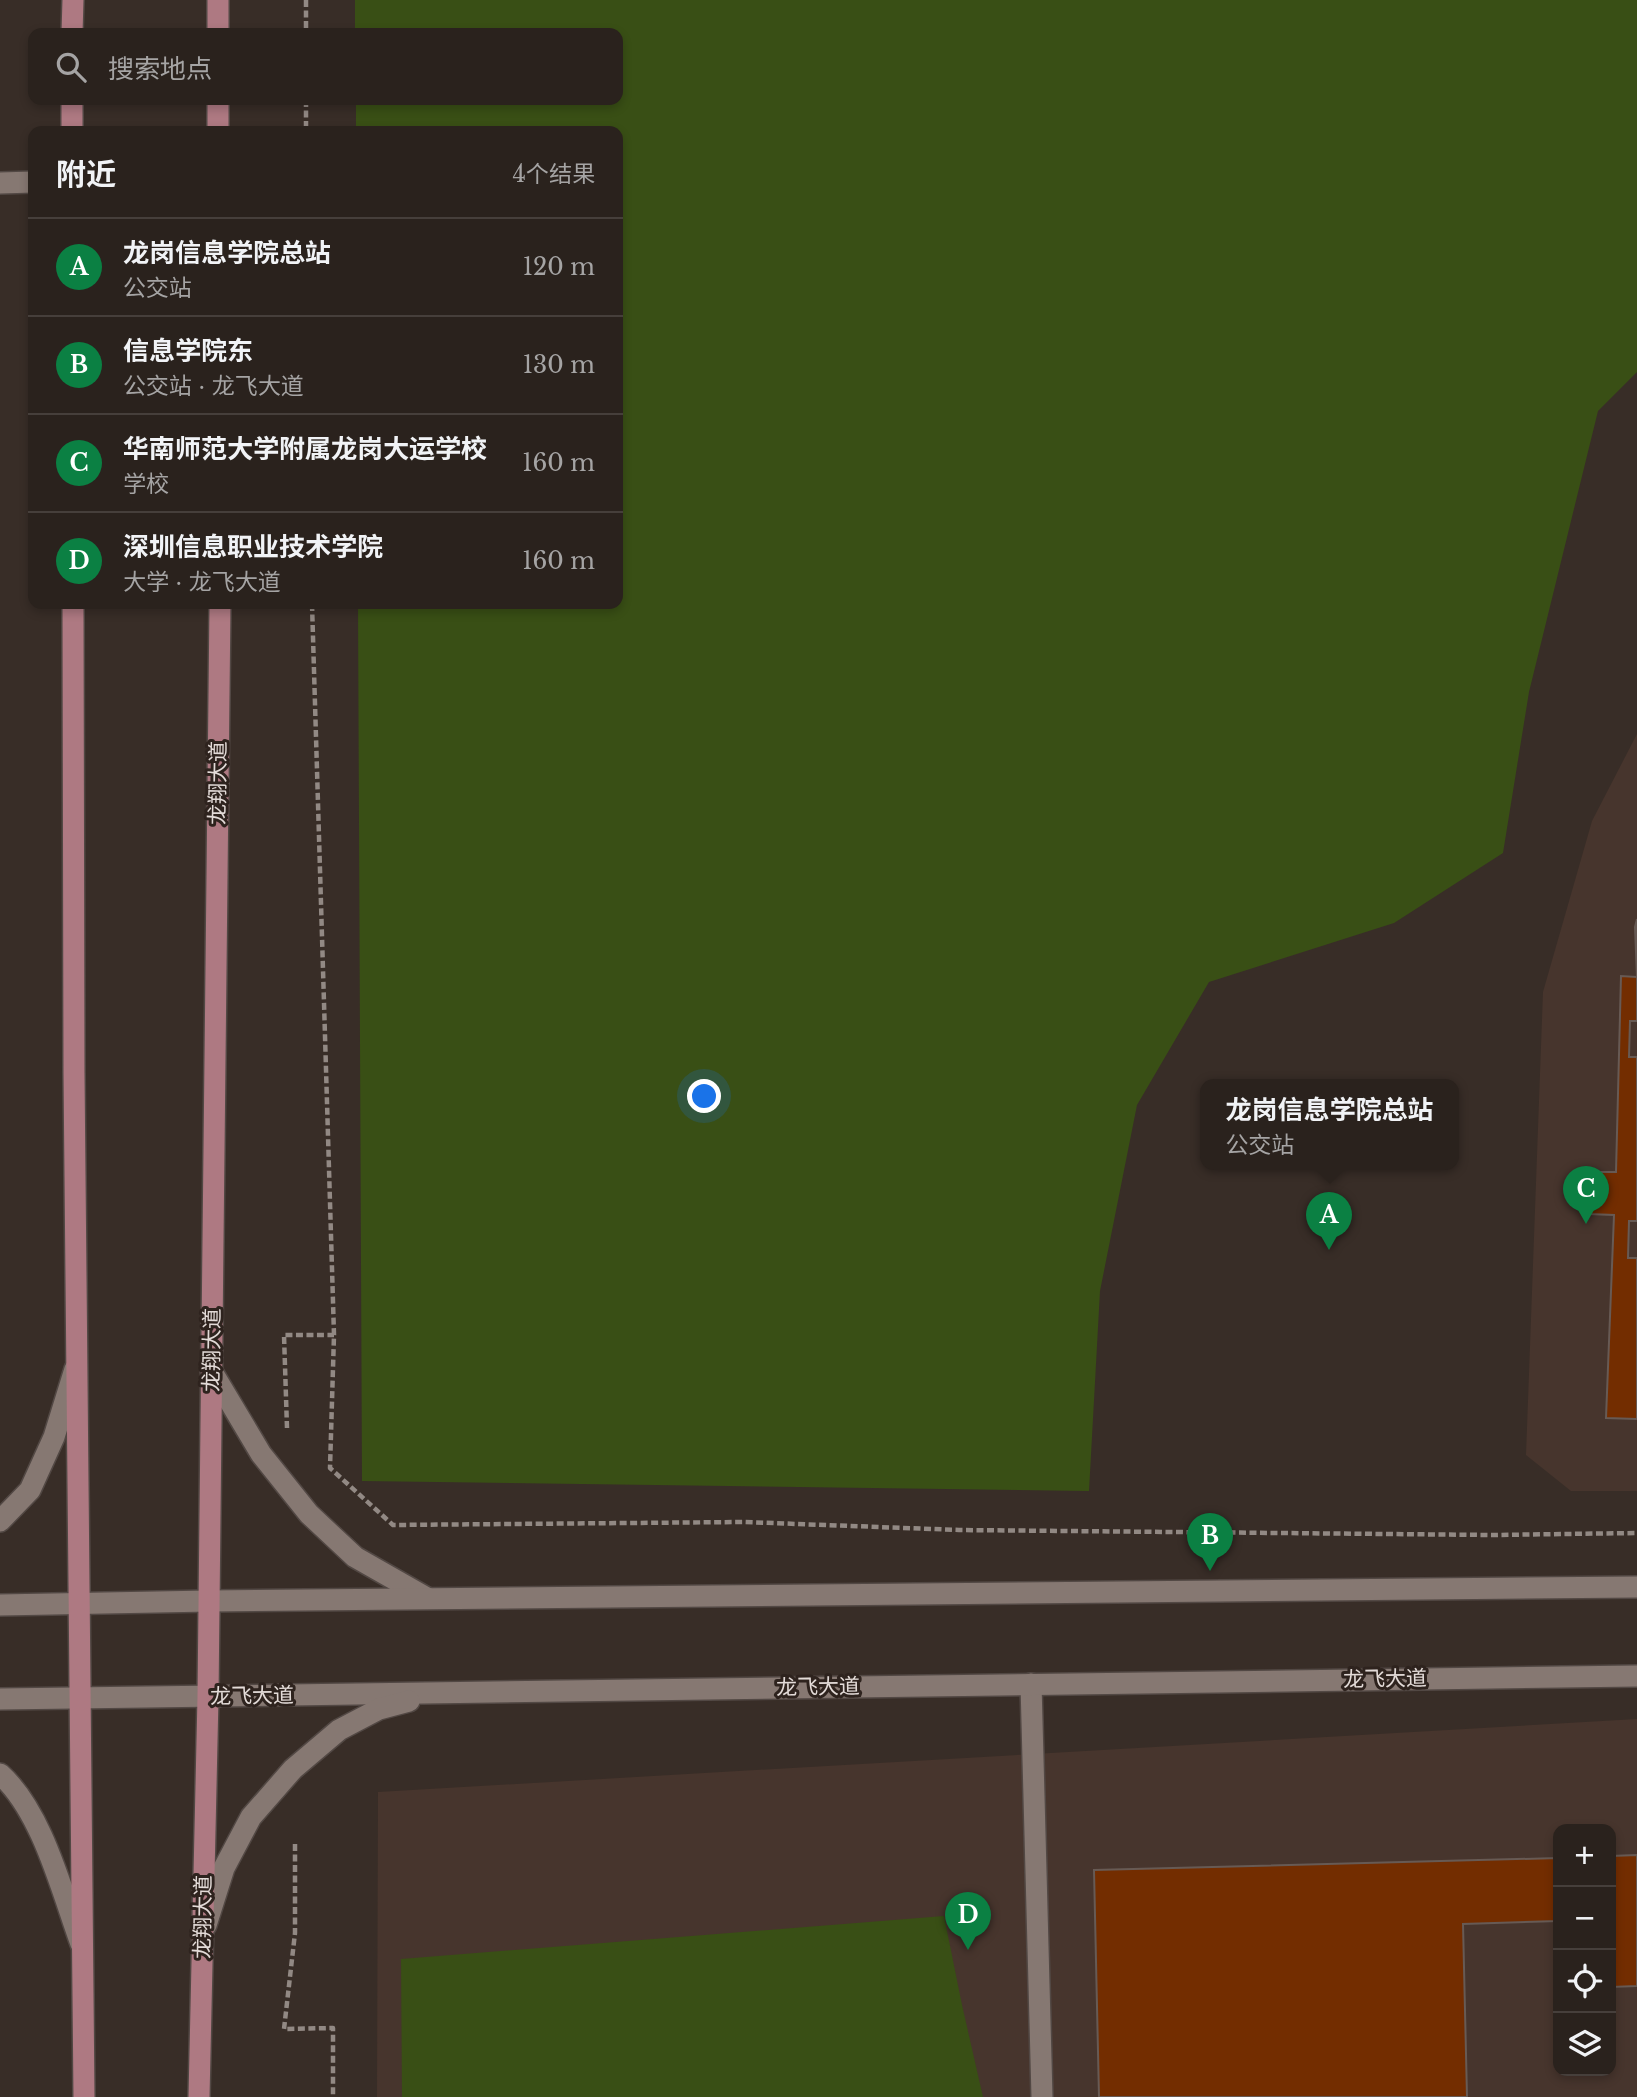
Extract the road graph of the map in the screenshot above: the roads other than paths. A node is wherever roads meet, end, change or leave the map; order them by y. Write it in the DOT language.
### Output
graph roads {
  1 [pos="73,0"];
  2 [pos="218,0"];
  3 [pos="72,28"];
  4 [pos="218,28"];
  5 [pos="72,105"];
  6 [pos="218,105"];
  7 [pos="72,126"];
  8 [pos="218,126"];
  9 [pos="28,182"];
  10 [pos="0,183"];
  11 [pos="74,609"];
  12 [pos="220,609"];
  13 [pos="77,1361"];
  14 [pos="211,1370"];
  15 [pos="0,1521"];
  16 [pos="1637,1587"];
  17 [pos="429,1599"];
  18 [pos="209,1601"];
  19 [pos="80,1604"];
  20 [pos="0,1605"];
  21 [pos="1637,1676"];
  22 [pos="1031,1684"];
  23 [pos="453,1691"];
  24 [pos="208,1697"];
  25 [pos="0,1699"];
  26 [pos="80,1699"];
  27 [pos="0,1774"];
  28 [pos="203,1933"];
  29 [pos="83,1950"];
  30 [pos="84,2097"];
  31 [pos="199,2097"];
  32 [pos="1042,2097"];
  1 -- 3 [label="main road"];
  2 -- 4 [label="main road"];
  5 -- 7 [label="main road"];
  6 -- 8 [label="main road"];
  9 -- 10 [label="main road"];
  11 -- 13 [label="main road"];
  12 -- 14 [label="main road, 龙翔大道"];
  13 -- 15 [label="main road"];
  13 -- 19 [label="main road"];
  14 -- 17 [label="main road"];
  14 -- 18 [label="main road, 龙翔大道"];
  16 -- 17 [label="main road"];
  17 -- 18 [label="main road"];
  18 -- 19 [label="main road"];
  18 -- 24 [label="main road, 龙翔大道"];
  19 -- 20 [label="main road"];
  19 -- 26 [label="main road"];
  21 -- 22 [label="main road, 龙飞大道"];
  22 -- 23 [label="main road, 龙飞大道"];
  22 -- 32 [label="main road"];
  23 -- 24 [label="main road, 龙飞大道"];
  23 -- 28 [label="main road"];
  24 -- 26 [label="main road, 龙飞大道"];
  24 -- 28 [label="main road, 龙翔大道"];
  25 -- 26 [label="main road, 龙飞大道"];
  26 -- 29 [label="main road"];
  27 -- 29 [label="main road"];
  28 -- 31 [label="main road, 龙翔大道"];
  29 -- 30 [label="main road"];
}
